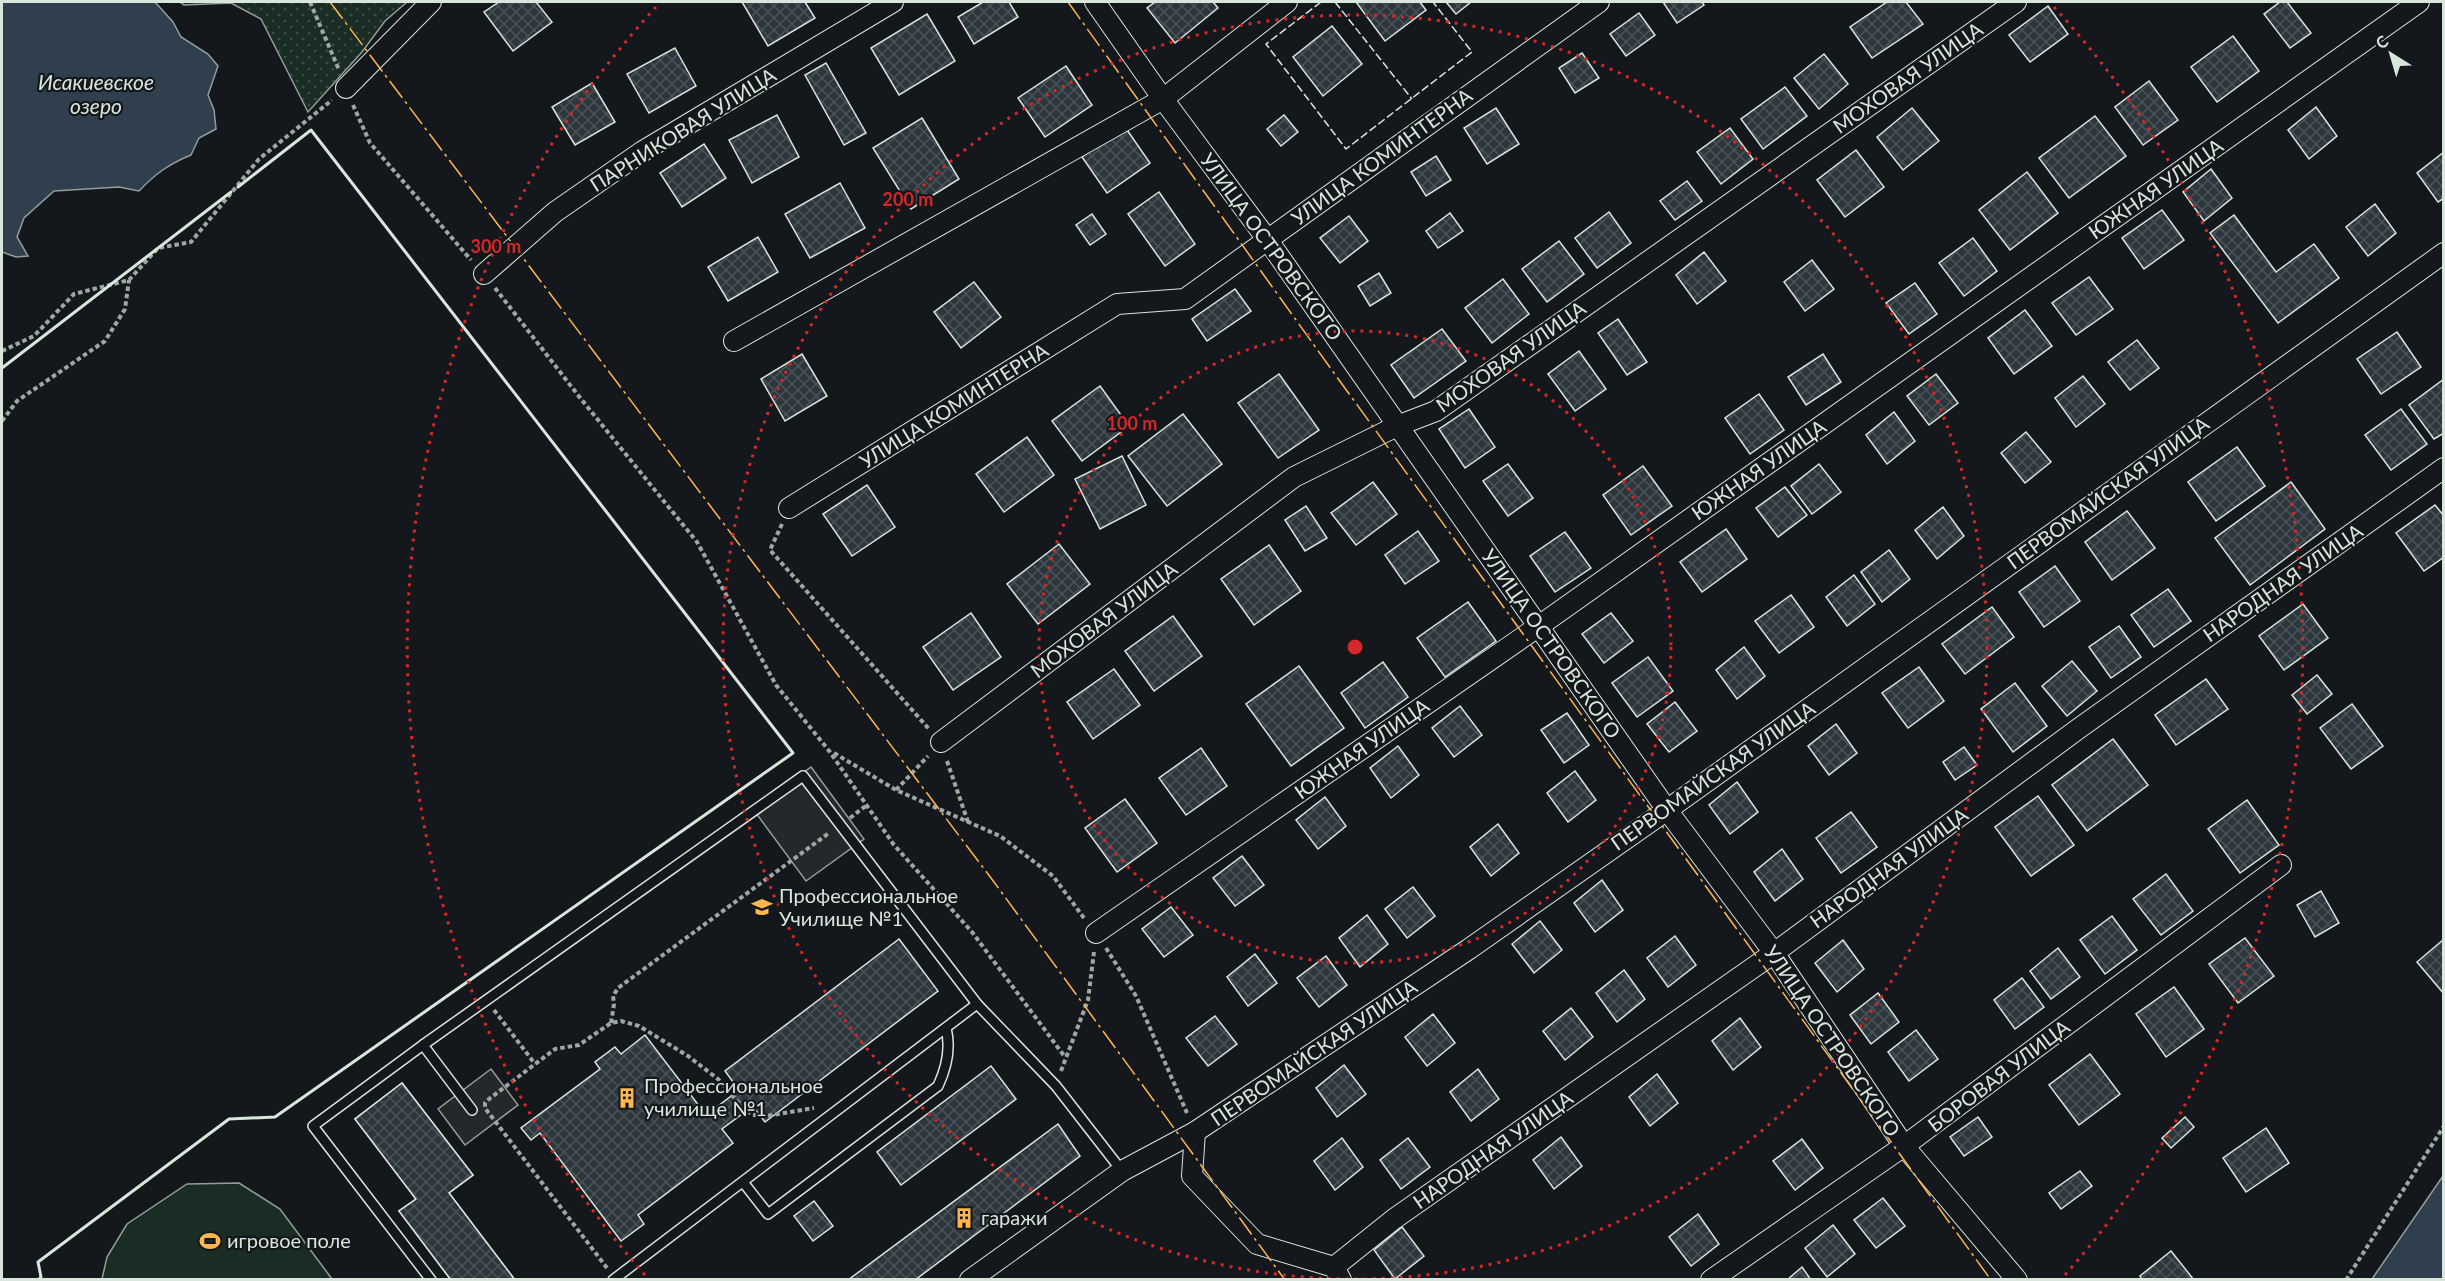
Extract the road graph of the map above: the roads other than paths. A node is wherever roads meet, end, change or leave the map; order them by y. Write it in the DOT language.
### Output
graph roads {
  1 [pos="431,2"];
  2 [pos="892,2"];
  3 [pos="1095,2"];
  4 [pos="1287,2"];
  5 [pos="1599,2"];
  6 [pos="2016,2"];
  7 [pos="2419,2"];
  8 [pos="346,88"];
  9 [pos="1163,99"];
  10 [pos="1267,239"];
  11 [pos="2444,252"];
  12 [pos="484,274"];
  13 [pos="734,340"];
  14 [pos="1397,426"];
  15 [pos="2444,468"];
  16 [pos="789,508"];
  17 [pos="1539,626"];
  18 [pos="941,742"];
  19 [pos="1667,810"];
  20 [pos="2281,865"];
  21 [pos="1096,933"];
  22 [pos="1774,953"];
  23 [pos="977,1004"];
  24 [pos="946,1028"];
  25 [pos="423,1045"];
  26 [pos="472,1110"];
  27 [pos="1195,1132"];
  28 [pos="1904,1146"];
  29 [pos="1122,1171"];
  30 [pos="743,1182"];
  31 [pos="1338,1273"];
  32 [pos="614,1279"];
  33 [pos="431,1280"];
  34 [pos="970,1280"];
  35 [pos="1710,1280"];
  36 [pos="2017,1280"];
  1 -- 8 [label="street"];
  2 -- 12 [label="street, ПАРНИКОВАЯ УЛИЦА"];
  3 -- 9 [label="street, УЛИЦА ОСТРОВСКОГО"];
  4 -- 9 [label="street"];
  5 -- 10 [label="street, УЛИЦА КОМИНТЕРНА"];
  6 -- 14 [label="street, МОХОВАЯ УЛИЦА"];
  7 -- 17 [label="street, ЮЖНАЯ УЛИЦА"];
  9 -- 10 [label="street, УЛИЦА ОСТРОВСКОГО"];
  9 -- 13 [label="street"];
  10 -- 14 [label="street, УЛИЦА ОСТРОВСКОГО"];
  10 -- 16 [label="street, УЛИЦА КОМИНТЕРНА"];
  11 -- 19 [label="street, ПЕРВОМАЙСКАЯ УЛИЦА"];
  14 -- 17 [label="street, УЛИЦА ОСТРОВСКОГО"];
  14 -- 18 [label="street, МОХОВАЯ УЛИЦА"];
  15 -- 22 [label="street, НАРОДНАЯ УЛИЦА"];
  17 -- 19 [label="street, УЛИЦА ОСТРОВСКОГО"];
  17 -- 21 [label="street, ЮЖНАЯ УЛИЦА"];
  19 -- 22 [label="street, УЛИЦА ОСТРОВСКОГО"];
  19 -- 27 [label="street, ПЕРВОМАЙСКАЯ УЛИЦА"];
  20 -- 28 [label="street, БОРОВАЯ УЛИЦА"];
  22 -- 28 [label="street, УЛИЦА ОСТРОВСКОГО"];
  22 -- 31 [label="street, НАРОДНАЯ УЛИЦА"];
  23 -- 24 [label="lane"];
  23 -- 25 [label="lane"];
  23 -- 29 [label="lane"];
  24 -- 30 [label="lane"];
  24 -- 30 [label="lane"];
  25 -- 26 [label="lane"];
  25 -- 33 [label="lane"];
  27 -- 29 [label="street, ПЕРВОМАЙСКАЯ УЛИЦА"];
  27 -- 31 [label="street"];
  28 -- 35 [label="street, БОРОВАЯ УЛИЦА"];
  28 -- 36 [label="street, УЛИЦА ОСТРОВСКОГО"];
  29 -- 34 [label="street, ПЕРВОМАЙСКАЯ УЛИЦА"];
  30 -- 32 [label="lane"];
}
